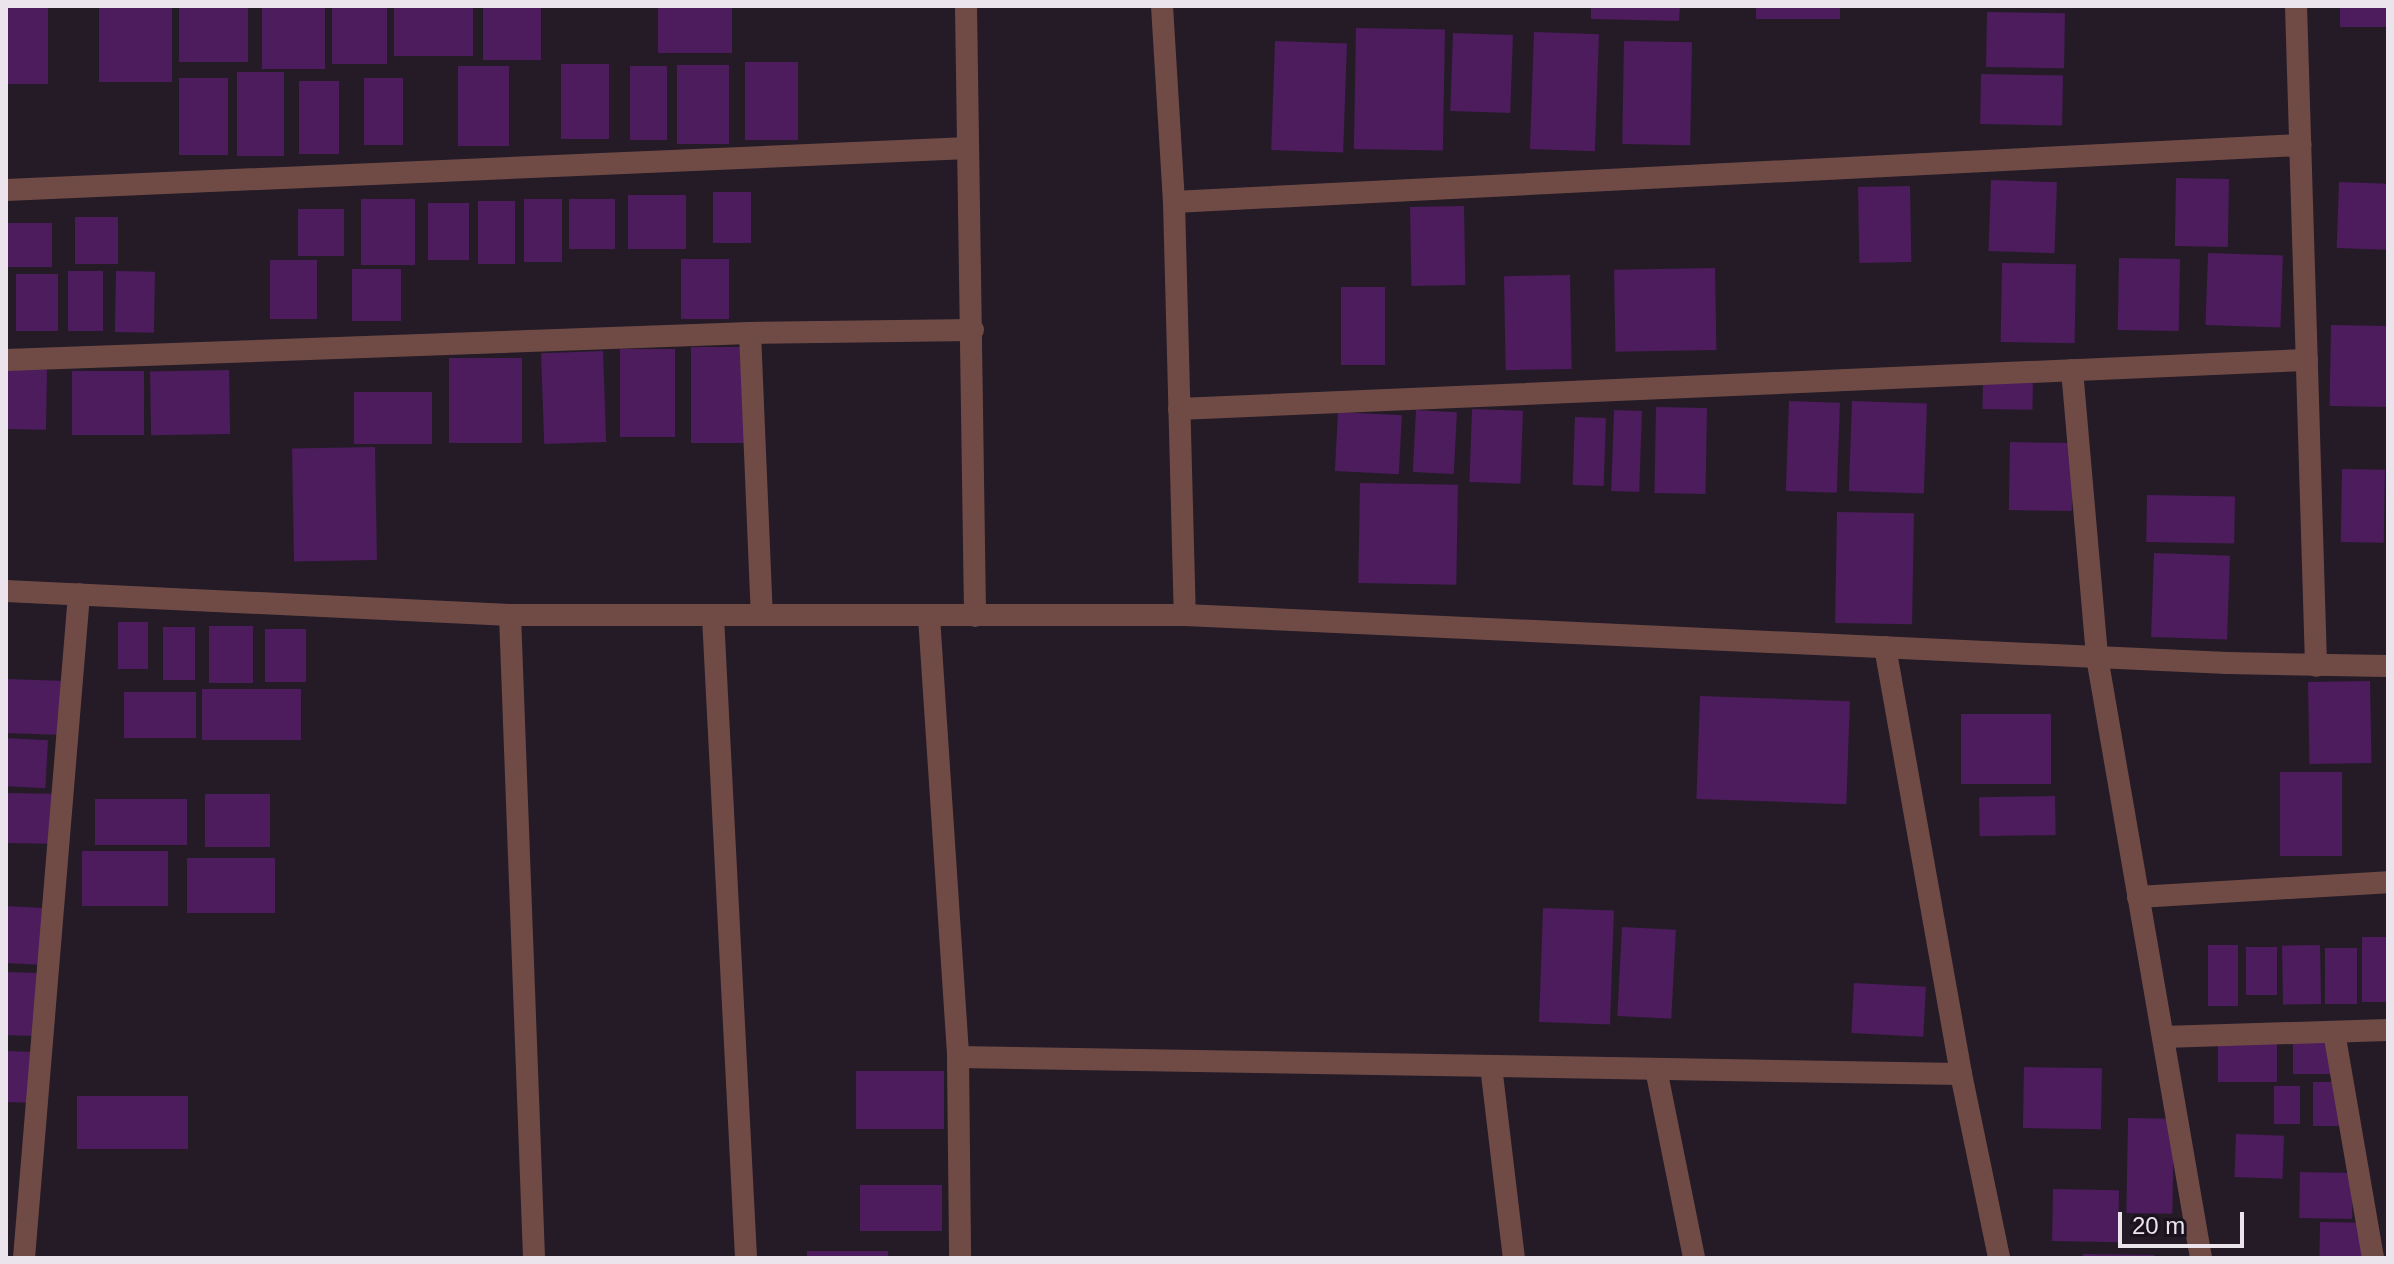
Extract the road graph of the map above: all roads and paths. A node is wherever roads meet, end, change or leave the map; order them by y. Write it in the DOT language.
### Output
graph roads {
  1 [pos="966,6"];
  2 [pos="1162,6"];
  3 [pos="2296,6"];
  4 [pos="2301,145"];
  5 [pos="968,148"];
  6 [pos="6,190"];
  7 [pos="1174,202"];
  8 [pos="973,330"];
  9 [pos="750,333"];
  10 [pos="6,360"];
  11 [pos="2307,360"];
  12 [pos="2072,370"];
  13 [pos="1179,409"];
  14 [pos="6,591"];
  15 [pos="79,594"];
  16 [pos="510,615"];
  17 [pos="762,615"];
  18 [pos="1185,615"];
  19 [pos="975,616"];
  20 [pos="713,617"];
  21 [pos="929,617"];
  22 [pos="1885,647"];
  23 [pos="2097,657"];
  24 [pos="2316,666"];
  25 [pos="2388,666"];
  26 [pos="2388,882"];
  27 [pos="2138,897"];
  28 [pos="2388,1030"];
  29 [pos="2334,1032"];
  30 [pos="2163,1037"];
  31 [pos="958,1057"];
  32 [pos="1491,1066"];
  33 [pos="1656,1069"];
  34 [pos="1961,1074"];
  35 [pos="24,1258"];
  36 [pos="534,1258"];
  37 [pos="746,1258"];
  38 [pos="960,1258"];
  39 [pos="1514,1258"];
  40 [pos="1694,1258"];
  41 [pos="1999,1258"];
  42 [pos="2201,1258"];
  43 [pos="2373,1258"];
  1 -- 5 [label="street"];
  2 -- 7 [label="street"];
  3 -- 4 [label="street"];
  4 -- 7 [label="street"];
  4 -- 11 [label="street"];
  5 -- 6 [label="street"];
  5 -- 8 [label="street"];
  7 -- 13 [label="street"];
  8 -- 9 [label="street"];
  8 -- 19 [label="street"];
  9 -- 10 [label="street"];
  9 -- 17 [label="street"];
  11 -- 12 [label="street"];
  11 -- 24 [label="street"];
  12 -- 13 [label="street"];
  12 -- 23 [label="street"];
  13 -- 18 [label="street"];
  14 -- 15 [label="street"];
  15 -- 16 [label="street"];
  15 -- 35 [label="street"];
  16 -- 20 [label="street"];
  16 -- 36 [label="street"];
  17 -- 20 [label="street"];
  17 -- 21 [label="street"];
  18 -- 19 [label="street"];
  18 -- 22 [label="street"];
  19 -- 21 [label="street"];
  20 -- 37 [label="street"];
  21 -- 31 [label="street"];
  22 -- 23 [label="street"];
  22 -- 34 [label="street"];
  23 -- 24 [label="street"];
  23 -- 27 [label="street"];
  24 -- 25 [label="street"];
  26 -- 27 [label="street"];
  27 -- 30 [label="street"];
  28 -- 29 [label="street"];
  29 -- 30 [label="street"];
  29 -- 43 [label="street"];
  30 -- 42 [label="street"];
  31 -- 32 [label="street"];
  31 -- 38 [label="street"];
  32 -- 33 [label="street"];
  32 -- 39 [label="street"];
  33 -- 34 [label="street"];
  33 -- 40 [label="street"];
  34 -- 41 [label="street"];
}
